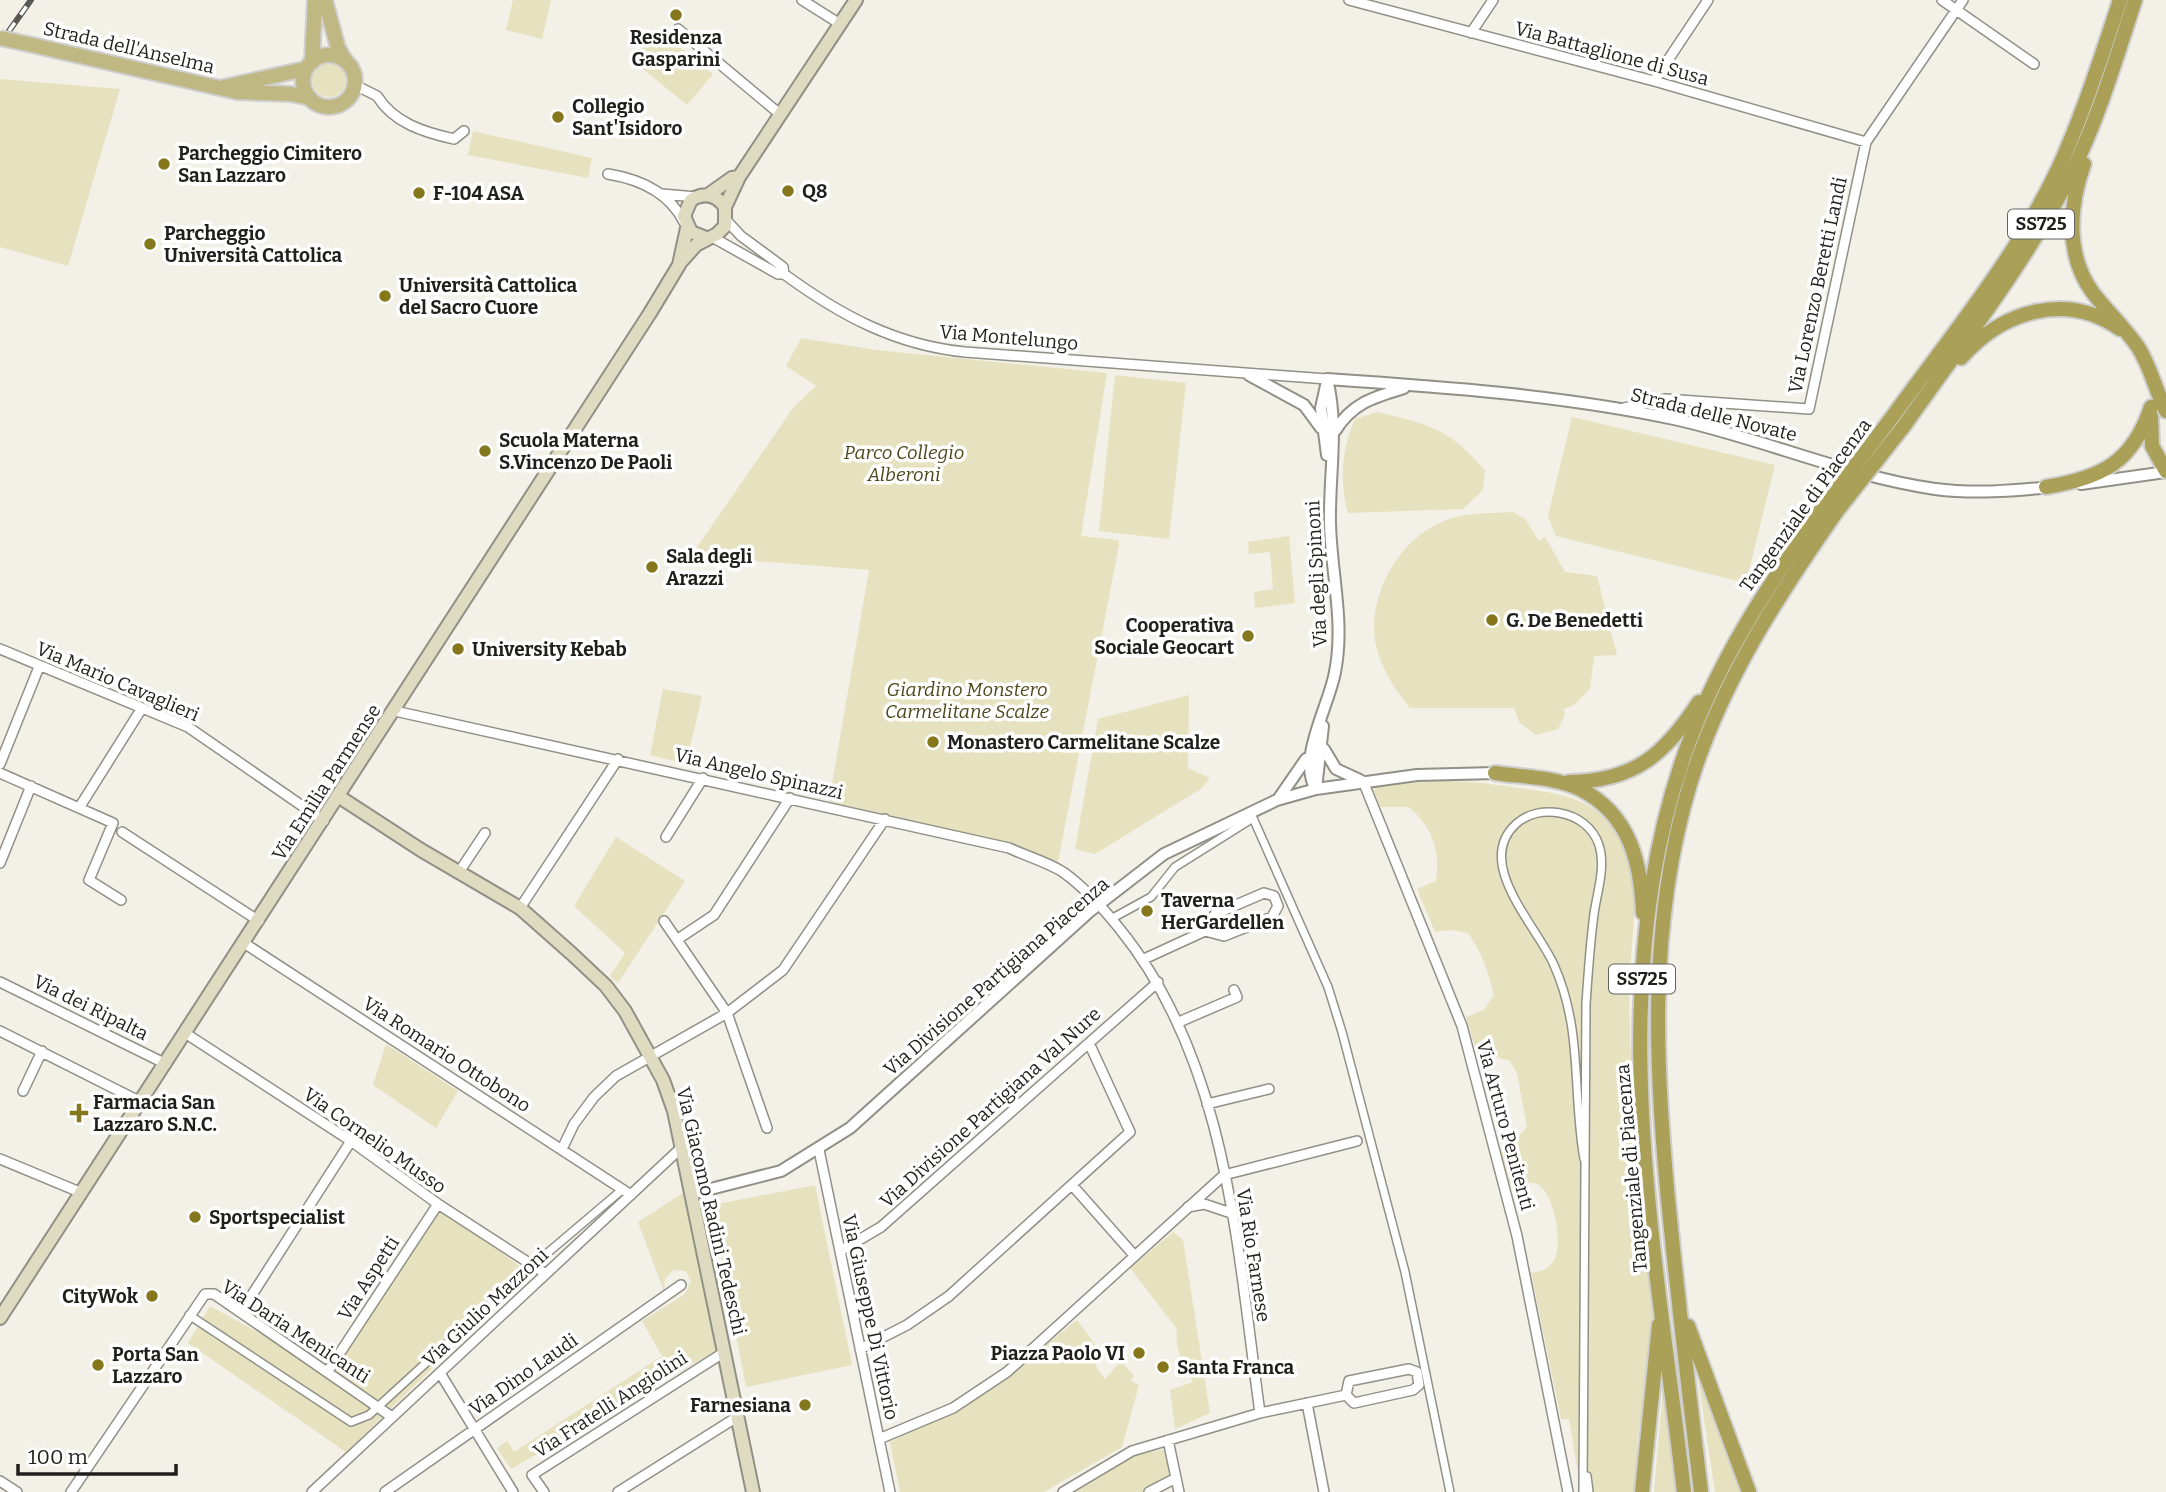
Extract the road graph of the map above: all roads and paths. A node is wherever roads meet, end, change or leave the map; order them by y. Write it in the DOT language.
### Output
graph roads {
  1 [pos="315,0"];
  2 [pos="325,0"];
  3 [pos="802,0"];
  4 [pos="856,0"];
  5 [pos="1349,0"];
  6 [pos="1493,0"];
  7 [pos="1708,0"];
  8 [pos="1942,0"];
  9 [pos="1963,0"];
  10 [pos="2120,0"];
  11 [pos="2135,0"];
  12 [pos="1957,10"];
  13 [pos="840,24"];
  14 [pos="678,29"];
  15 [pos="1471,33"];
  16 [pos="0,38"];
  17 [pos="345,60"];
  18 [pos="2034,64"];
  19 [pos="308,65"];
  20 [pos="2109,79"];
  21 [pos="1654,81"];
  22 [pos="355,85"];
  23 [pos="223,88"];
  24 [pos="310,99"];
  25 [pos="780,115"];
  26 [pos="464,131"];
  27 [pos="1866,142"];
  28 [pos="608,174"];
  29 [pos="739,177"];
  30 [pos="662,194"];
  31 [pos="702,196"];
  32 [pos="725,207"];
  33 [pos="727,221"];
  34 [pos="686,225"];
  35 [pos="709,238"];
  36 [pos="679,265"];
  37 [pos="784,274"];
  38 [pos="2131,337"];
  39 [pos="2147,363"];
  40 [pos="1249,375"];
  41 [pos="1327,379"];
  42 [pos="1413,385"];
  43 [pos="2151,407"];
  44 [pos="1623,408"];
  45 [pos="2166,411"];
  46 [pos="1904,426"];
  47 [pos="1321,428"];
  48 [pos="1335,430"];
  49 [pos="1329,468"];
  50 [pos="2166,471"];
  51 [pos="2046,487"];
  52 [pos="1831,509"];
  53 [pos="0,649"];
  54 [pos="1723,666"];
  55 [pos="39,667"];
  56 [pos="142,708"];
  57 [pos="395,711"];
  58 [pos="1323,719"];
  59 [pos="1322,743"];
  60 [pos="1309,754"];
  61 [pos="618,760"];
  62 [pos="0,764"];
  63 [pos="0,773"];
  64 [pos="1495,774"];
  65 [pos="703,778"];
  66 [pos="1363,781"];
  67 [pos="1557,782"];
  68 [pos="30,786"];
  69 [pos="1316,789"];
  70 [pos="338,796"];
  71 [pos="790,798"];
  72 [pos="1278,800"];
  73 [pos="79,808"];
  74 [pos="885,820"];
  75 [pos="324,821"];
  76 [pos="121,832"];
  77 [pos="485,833"];
  78 [pos="666,836"];
  79 [pos="0,863"];
  80 [pos="459,872"];
  81 [pos="121,900"];
  82 [pos="1099,905"];
  83 [pos="520,908"];
  84 [pos="1111,919"];
  85 [pos="259,921"];
  86 [pos="664,921"];
  87 [pos="1205,932"];
  88 [pos="678,939"];
  89 [pos="244,943"];
  90 [pos="1644,947"];
  91 [pos="1144,959"];
  92 [pos="0,982"];
  93 [pos="1158,982"];
  94 [pos="1234,990"];
  95 [pos="727,1013"];
  96 [pos="1179,1022"];
  97 [pos="0,1031"];
  98 [pos="185,1033"];
  99 [pos="1089,1043"];
  100 [pos="42,1051"];
  101 [pos="650,1055"];
  102 [pos="166,1064"];
  103 [pos="1269,1090"];
  104 [pos="23,1091"];
  105 [pos="141,1102"];
  106 [pos="1207,1104"];
  107 [pos="767,1128"];
  108 [pos="351,1141"];
  109 [pos="1357,1141"];
  110 [pos="682,1147"];
  111 [pos="562,1149"];
  112 [pos="818,1150"];
  113 [pos="0,1159"];
  114 [pos="1584,1159"];
  115 [pos="1224,1175"];
  116 [pos="1072,1185"];
  117 [pos="627,1192"];
  118 [pos="82,1193"];
  119 [pos="691,1194"];
  120 [pos="438,1204"];
  121 [pos="1187,1207"];
  122 [pos="1231,1213"];
  123 [pos="840,1251"];
  124 [pos="1133,1254"];
  125 [pos="532,1265"];
  126 [pos="546,1274"];
  127 [pos="681,1284"];
  128 [pos="1678,1298"];
  129 [pos="1661,1299"];
  130 [pos="4,1302"];
  131 [pos="241,1312"];
  132 [pos="189,1315"];
  133 [pos="0,1318"];
  134 [pos="860,1349"];
  135 [pos="723,1353"];
  136 [pos="328,1371"];
  137 [pos="440,1373"];
  138 [pos="1346,1395"];
  139 [pos="1307,1403"];
  140 [pos="378,1407"];
  141 [pos="1260,1413"];
  142 [pos="392,1417"];
  143 [pos="737,1417"];
  144 [pos="475,1430"];
  145 [pos="1583,1433"];
  146 [pos="879,1439"];
  147 [pos="1168,1440"];
  148 [pos="1176,1478"];
  149 [pos="0,1480"];
  150 [pos="17,1492"];
  151 [pos="71,1492"];
  152 [pos="312,1492"];
  153 [pos="385,1492"];
  154 [pos="513,1492"];
  155 [pos="544,1492"];
  156 [pos="618,1492"];
  157 [pos="753,1492"];
  158 [pos="890,1492"];
  159 [pos="1063,1492"];
  160 [pos="1149,1492"];
  161 [pos="1179,1492"];
  162 [pos="1324,1492"];
  163 [pos="1450,1492"];
  164 [pos="1567,1492"];
  165 [pos="1583,1492"];
  166 [pos="1589,1492"];
  167 [pos="1642,1492"];
  168 [pos="1684,1492"];
  169 [pos="1701,1492"];
  170 [pos="1749,1492"];
  1 -- 19 [label="main road"];
  2 -- 17 [label="main road"];
  3 -- 13 [label="street"];
  4 -- 13 [label="main road"];
  5 -- 15 [label="street, Via Battaglione di Susa"];
  6 -- 15 [label="street"];
  7 -- 21 [label="street"];
  8 -- 12 [label="street"];
  9 -- 12 [label="street, Via Lorenzo Beretti Landi"];
  10 -- 52 [label="highway, Tangenziale di Piacenza / SS725, bridge"];
  11 -- 20 [label="highway, Tangenziale di Piacenza / SS725"];
  12 -- 18 [label="street"];
  12 -- 27 [label="street, Via Lorenzo Beretti Landi"];
  13 -- 25 [label="main road"];
  14 -- 25 [label="street"];
  15 -- 21 [label="street, Via Battaglione di Susa"];
  16 -- 23 [label="main road, Strada dell'Anselma, bridge"];
  17 -- 19 [label="main road"];
  17 -- 22 [label="main road"];
  19 -- 23 [label="main road, Strada dell'Anselma"];
  19 -- 24 [label="main road"];
  20 -- 38 [label="highway"];
  20 -- 46 [label="highway, Tangenziale di Piacenza / SS725"];
  21 -- 27 [label="street, Via Battaglione di Susa"];
  22 -- 24 [label="main road"];
  22 -- 26 [label="street"];
  23 -- 24 [label="main road, Strada dell'Anselma"];
  25 -- 29 [label="main road"];
  27 -- 44 [label="street, Via Lorenzo Beretti Landi"];
  28 -- 30 [label="street"];
  29 -- 31 [label="main road"];
  29 -- 32 [label="main road"];
  30 -- 31 [label="street"];
  30 -- 34 [label="street"];
  31 -- 32 [label="main road"];
  31 -- 34 [label="main road, Via Emilia Parmense"];
  32 -- 33 [label="main road"];
  33 -- 35 [label="main road, Via Emilia Parmense"];
  33 -- 37 [label="street, Via Montelungo"];
  34 -- 35 [label="main road"];
  34 -- 36 [label="main road, Via Emilia Parmense"];
  35 -- 36 [label="main road, Via Emilia Parmense"];
  35 -- 37 [label="street, Via Montelungo"];
  36 -- 57 [label="main road, Via Emilia Parmense"];
  37 -- 40 [label="street, Via Montelungo"];
  38 -- 39 [label="highway"];
  38 -- 46 [label="highway"];
  39 -- 43 [label="highway"];
  39 -- 45 [label="highway"];
  40 -- 41 [label="street, Strada delle Novate"];
  40 -- 47 [label="street"];
  41 -- 42 [label="street, Strada delle Novate"];
  41 -- 47 [label="street, Via degli Spinoni"];
  41 -- 48 [label="street, Via degli Spinoni"];
  42 -- 44 [label="street, Strada delle Novate"];
  42 -- 48 [label="street"];
  43 -- 50 [label="highway"];
  43 -- 51 [label="highway"];
  44 -- 51 [label="street, Strada delle Novate"];
  46 -- 52 [label="highway, Tangenziale di Piacenza / SS725, bridge"];
  47 -- 49 [label="street, Via degli Spinoni"];
  48 -- 49 [label="street, Via degli Spinoni"];
  49 -- 58 [label="street, Via degli Spinoni"];
  50 -- 51 [label="street, Strada delle Novate"];
  52 -- 54 [label="highway, Tangenziale di Piacenza / SS725"];
  52 -- 128 [label="highway, Tangenziale di Piacenza / SS725"];
  53 -- 55 [label="street, Via Mario Cavaglieri"];
  54 -- 67 [label="highway"];
  54 -- 90 [label="highway, Tangenziale di Piacenza / SS725"];
  55 -- 56 [label="street, Via Mario Cavaglieri"];
  55 -- 62 [label="street"];
  56 -- 73 [label="street"];
  56 -- 75 [label="street, Via Mario Cavaglieri"];
  57 -- 61 [label="street, Via Angelo Spinazzi"];
  57 -- 70 [label="main road, Via Emilia Parmense"];
  58 -- 59 [label="street, Via degli Spinoni"];
  58 -- 60 [label="street, Via degli Spinoni"];
  59 -- 66 [label="street"];
  59 -- 69 [label="street, Via degli Spinoni"];
  60 -- 69 [label="street"];
  60 -- 72 [label="street, Via degli Spinoni"];
  61 -- 65 [label="street, Via Angelo Spinazzi"];
  61 -- 83 [label="street"];
  63 -- 68 [label="street"];
  64 -- 66 [label="street, Via Divisione Partigiana Piacenza"];
  64 -- 67 [label="highway"];
  65 -- 71 [label="street, Via Angelo Spinazzi"];
  65 -- 78 [label="street"];
  66 -- 69 [label="street, Via Divisione Partigiana Piacenza"];
  66 -- 164 [label="street, Via Arturo Penitenti"];
  67 -- 90 [label="highway"];
  68 -- 73 [label="street"];
  68 -- 79 [label="street"];
  69 -- 72 [label="street, Via Divisione Partigiana Piacenza"];
  70 -- 75 [label="main road, Via Emilia Parmense"];
  70 -- 80 [label="main road, Via Giacomo Radini Tedeschi"];
  71 -- 74 [label="street, Via Angelo Spinazzi"];
  71 -- 88 [label="street"];
  72 -- 82 [label="street, Via Divisione Partigiana Piacenza"];
  73 -- 81 [label="street"];
  74 -- 82 [label="street, Via Angelo Spinazzi"];
  74 -- 95 [label="street"];
  75 -- 85 [label="main road, Via Emilia Parmense"];
  76 -- 85 [label="street"];
  77 -- 80 [label="street"];
  80 -- 83 [label="main road, Via Giacomo Radini Tedeschi"];
  82 -- 84 [label="street, Via Rio Farnese"];
  82 -- 112 [label="street, Via Divisione Partigiana Piacenza"];
  83 -- 101 [label="main road, Via Giacomo Radini Tedeschi"];
  84 -- 91 [label="street, Via Rio Farnese"];
  84 -- 163 [label="street"];
  85 -- 89 [label="main road, Via Emilia Parmense"];
  86 -- 88 [label="street"];
  87 -- 87 [label="street"];
  87 -- 91 [label="street"];
  88 -- 95 [label="street"];
  89 -- 98 [label="main road, Via Emilia Parmense"];
  89 -- 111 [label="street, Via Romario Ottobono"];
  90 -- 129 [label="highway, Tangenziale di Piacenza / SS725"];
  91 -- 93 [label="street, Via Rio Farnese"];
  92 -- 102 [label="street, Via dei Ripalta"];
  93 -- 96 [label="street, Via Rio Farnese"];
  93 -- 99 [label="street, Via Divisione Partigiana Val Nure"];
  94 -- 96 [label="street"];
  95 -- 101 [label="street"];
  95 -- 107 [label="street"];
  96 -- 106 [label="street, Via Rio Farnese"];
  97 -- 100 [label="street"];
  98 -- 102 [label="main road, Via Emilia Parmense"];
  98 -- 108 [label="street, Via Cornelio Musso"];
  99 -- 116 [label="street"];
  99 -- 123 [label="street, Via Divisione Partigiana Val Nure"];
  100 -- 104 [label="street"];
  100 -- 105 [label="street"];
  101 -- 110 [label="main road, Via Giacomo Radini Tedeschi"];
  101 -- 111 [label="street"];
  102 -- 105 [label="main road, Via Emilia Parmense"];
  103 -- 106 [label="street"];
  105 -- 118 [label="main road, Via Emilia Parmense"];
  106 -- 115 [label="street, Via Rio Farnese"];
  108 -- 120 [label="street, Via Cornelio Musso"];
  108 -- 131 [label="street"];
  109 -- 115 [label="street"];
  110 -- 117 [label="street, Via Giulio Mazzoni"];
  110 -- 119 [label="main road, Via Giacomo Radini Tedeschi"];
  111 -- 117 [label="street, Via Romario Ottobono"];
  112 -- 119 [label="street, Via Divisione Partigiana Piacenza"];
  112 -- 123 [label="street, Via Giuseppe Di Vittorio"];
  113 -- 118 [label="street"];
  114 -- 114 [label="street"];
  114 -- 145 [label="street"];
  115 -- 121 [label="street"];
  115 -- 122 [label="street, Via Rio Farnese"];
  116 -- 124 [label="street"];
  116 -- 134 [label="street"];
  117 -- 125 [label="street"];
  117 -- 126 [label="street, Via Giulio Mazzoni"];
  118 -- 130 [label="main road, Via Emilia Parmense"];
  119 -- 135 [label="main road, Via Giacomo Radini Tedeschi"];
  120 -- 125 [label="street, Via Cornelio Musso"];
  120 -- 136 [label="street, Via Aspetti"];
  121 -- 122 [label="street"];
  121 -- 124 [label="street"];
  122 -- 141 [label="street, Via Rio Farnese"];
  123 -- 134 [label="street, Via Giuseppe Di Vittorio"];
  124 -- 146 [label="street"];
  125 -- 126 [label="street, Via Cornelio Musso"];
  125 -- 140 [label="street"];
  126 -- 137 [label="street, Via Giulio Mazzoni"];
  127 -- 144 [label="street, Via Dino Laudi"];
  128 -- 169 [label="highway, Tangenziale di Piacenza / SS725"];
  128 -- 170 [label="highway"];
  129 -- 167 [label="highway"];
  129 -- 168 [label="highway, Tangenziale di Piacenza / SS725"];
  130 -- 133 [label="main road, Via Emilia Parmense"];
  131 -- 132 [label="street, Via Daria Menicanti"];
  131 -- 136 [label="street, Via Daria Menicanti"];
  132 -- 140 [label="street"];
  132 -- 151 [label="street, Via Daria Menicanti"];
  134 -- 146 [label="street, Via Giuseppe Di Vittorio"];
  135 -- 143 [label="main road, Via Giacomo Radini Tedeschi"];
  135 -- 155 [label="street, Via Fratelli Angiolini"];
  136 -- 140 [label="street, Via Daria Menicanti"];
  137 -- 142 [label="street, Via Giulio Mazzoni"];
  137 -- 144 [label="street"];
  138 -- 138 [label="street"];
  138 -- 139 [label="street"];
  139 -- 141 [label="street"];
  139 -- 162 [label="street"];
  140 -- 142 [label="street, Via Daria Menicanti"];
  141 -- 147 [label="street"];
  142 -- 152 [label="street, Via Giulio Mazzoni"];
  143 -- 156 [label="street"];
  143 -- 157 [label="main road, Via Giacomo Radini Tedeschi"];
  144 -- 153 [label="street, Via Dino Laudi"];
  144 -- 154 [label="street"];
  145 -- 165 [label="street"];
  145 -- 166 [label="street"];
  146 -- 158 [label="street, Via Giuseppe Di Vittorio"];
  147 -- 148 [label="street"];
  147 -- 159 [label="street"];
  148 -- 160 [label="street"];
  148 -- 161 [label="street"];
  149 -- 150 [label="street"];
}
